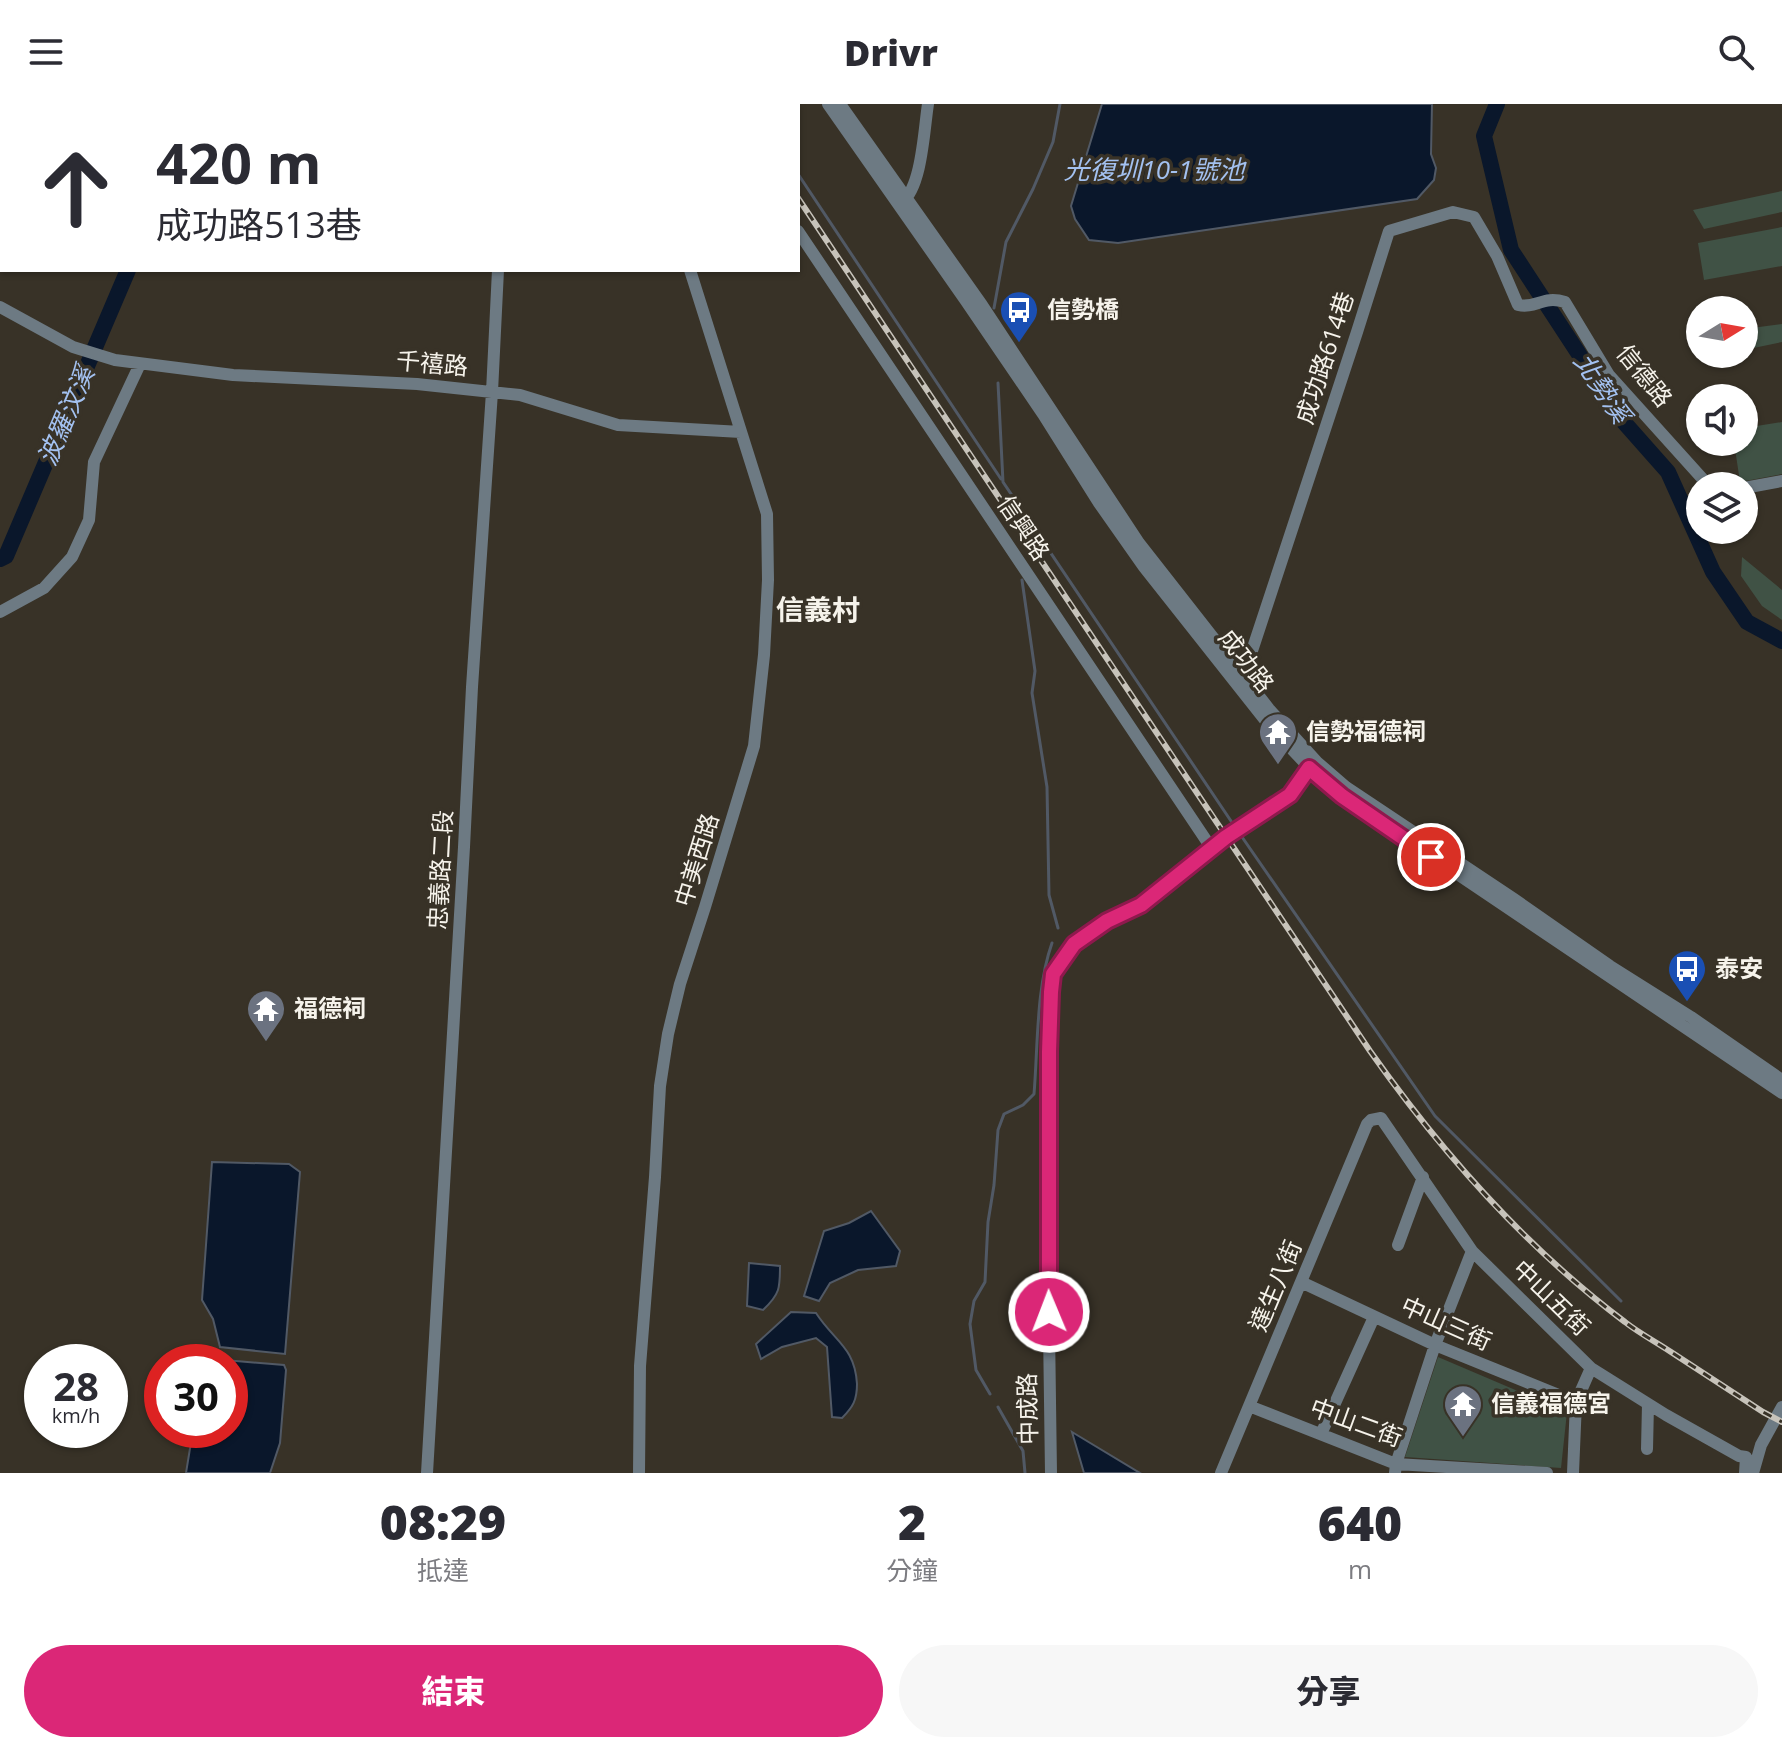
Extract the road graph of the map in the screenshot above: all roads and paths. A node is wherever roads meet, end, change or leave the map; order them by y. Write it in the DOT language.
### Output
graph roads {
  1 [pos="828,104"];
  2 [pos="840,104"];
  3 [pos="928,104"];
  4 [pos="903,202"];
  5 [pos="800,234"];
  6 [pos="498,272"];
  7 [pos="691,272"];
  8 [pos="0,307"];
  9 [pos="1526,307"];
  10 [pos="140,364"];
  11 [pos="492,392"];
  12 [pos="741,432"];
  13 [pos="1696,472"];
  14 [pos="1782,481"];
  15 [pos="1758,485"];
  16 [pos="0,612"];
  17 [pos="1238,677"];
  18 [pos="1313,765"];
  19 [pos="1212,849"];
  20 [pos="1782,1080"];
  21 [pos="1782,1093"];
  22 [pos="1375,1118"];
  23 [pos="1423,1177"];
  24 [pos="1398,1245"];
  25 [pos="1472,1251"];
  26 [pos="1301,1282"];
  27 [pos="1374,1317"];
  28 [pos="1435,1345"];
  29 [pos="1591,1368"];
  30 [pos="1576,1402"];
  31 [pos="1648,1404"];
  32 [pos="1249,1406"];
  33 [pos="1782,1407"];
  34 [pos="1782,1424"];
  35 [pos="1321,1434"];
  36 [pos="1647,1449"];
  37 [pos="1395,1468"];
  38 [pos="1461,1470"];
  39 [pos="427,1473"];
  40 [pos="639,1473"];
  41 [pos="1051,1473"];
  42 [pos="1221,1473"];
  43 [pos="1547,1473"];
  44 [pos="1573,1473"];
  45 [pos="1745,1473"];
  46 [pos="1753,1473"];
  47 [pos="1761,1473"];
  1 -- 4 [label="street, 成功路"];
  2 -- 4 [label="street, 成功路"];
  3 -- 4 [label="street"];
  4 -- 17 [label="street, 成功路"];
  5 -- 19 [label="street, 信興路"];
  6 -- 11 [label="street, 忠義路二段"];
  7 -- 12 [label="street, 中美西路"];
  8 -- 10 [label="street, 千禧路"];
  9 -- 13 [label="street, 信德路"];
  9 -- 17 [label="street, 成功路614巷"];
  10 -- 11 [label="street, 千禧路"];
  10 -- 16 [label="street"];
  11 -- 12 [label="street, 千禧路"];
  11 -- 39 [label="street, 忠義路二段"];
  12 -- 40 [label="street, 中美西路"];
  14 -- 15 [label="street"];
  17 -- 18 [label="street, 成功路"];
  18 -- 19 [label="street, 中成路"];
  18 -- 20 [label="street, 成功路"];
  18 -- 21 [label="street, 成功路"];
  19 -- 41 [label="street, 中成路"];
  22 -- 23 [label="street, 中山五街"];
  22 -- 26 [label="street, 達生八街"];
  23 -- 24 [label="street"];
  23 -- 25 [label="street, 中山五街"];
  25 -- 28 [label="street"];
  25 -- 29 [label="street, 中山五街"];
  26 -- 27 [label="street, 中山三街"];
  26 -- 32 [label="street, 達生八街"];
  27 -- 28 [label="street, 中山三街"];
  27 -- 35 [label="street"];
  28 -- 30 [label="street, 中山三街"];
  28 -- 37 [label="street"];
  29 -- 30 [label="street"];
  29 -- 31 [label="street, 中山五街"];
  30 -- 44 [label="street"];
  31 -- 36 [label="street"];
  31 -- 45 [label="street, 中山五街"];
  32 -- 35 [label="street, 中山二街"];
  32 -- 42 [label="street, 達生八街"];
  33 -- 46 [label="street"];
  34 -- 47 [label="street"];
  35 -- 37 [label="street, 中山二街"];
  37 -- 38 [label="street, 中山二街"];
  38 -- 43 [label="street, 中山二街"];
}
